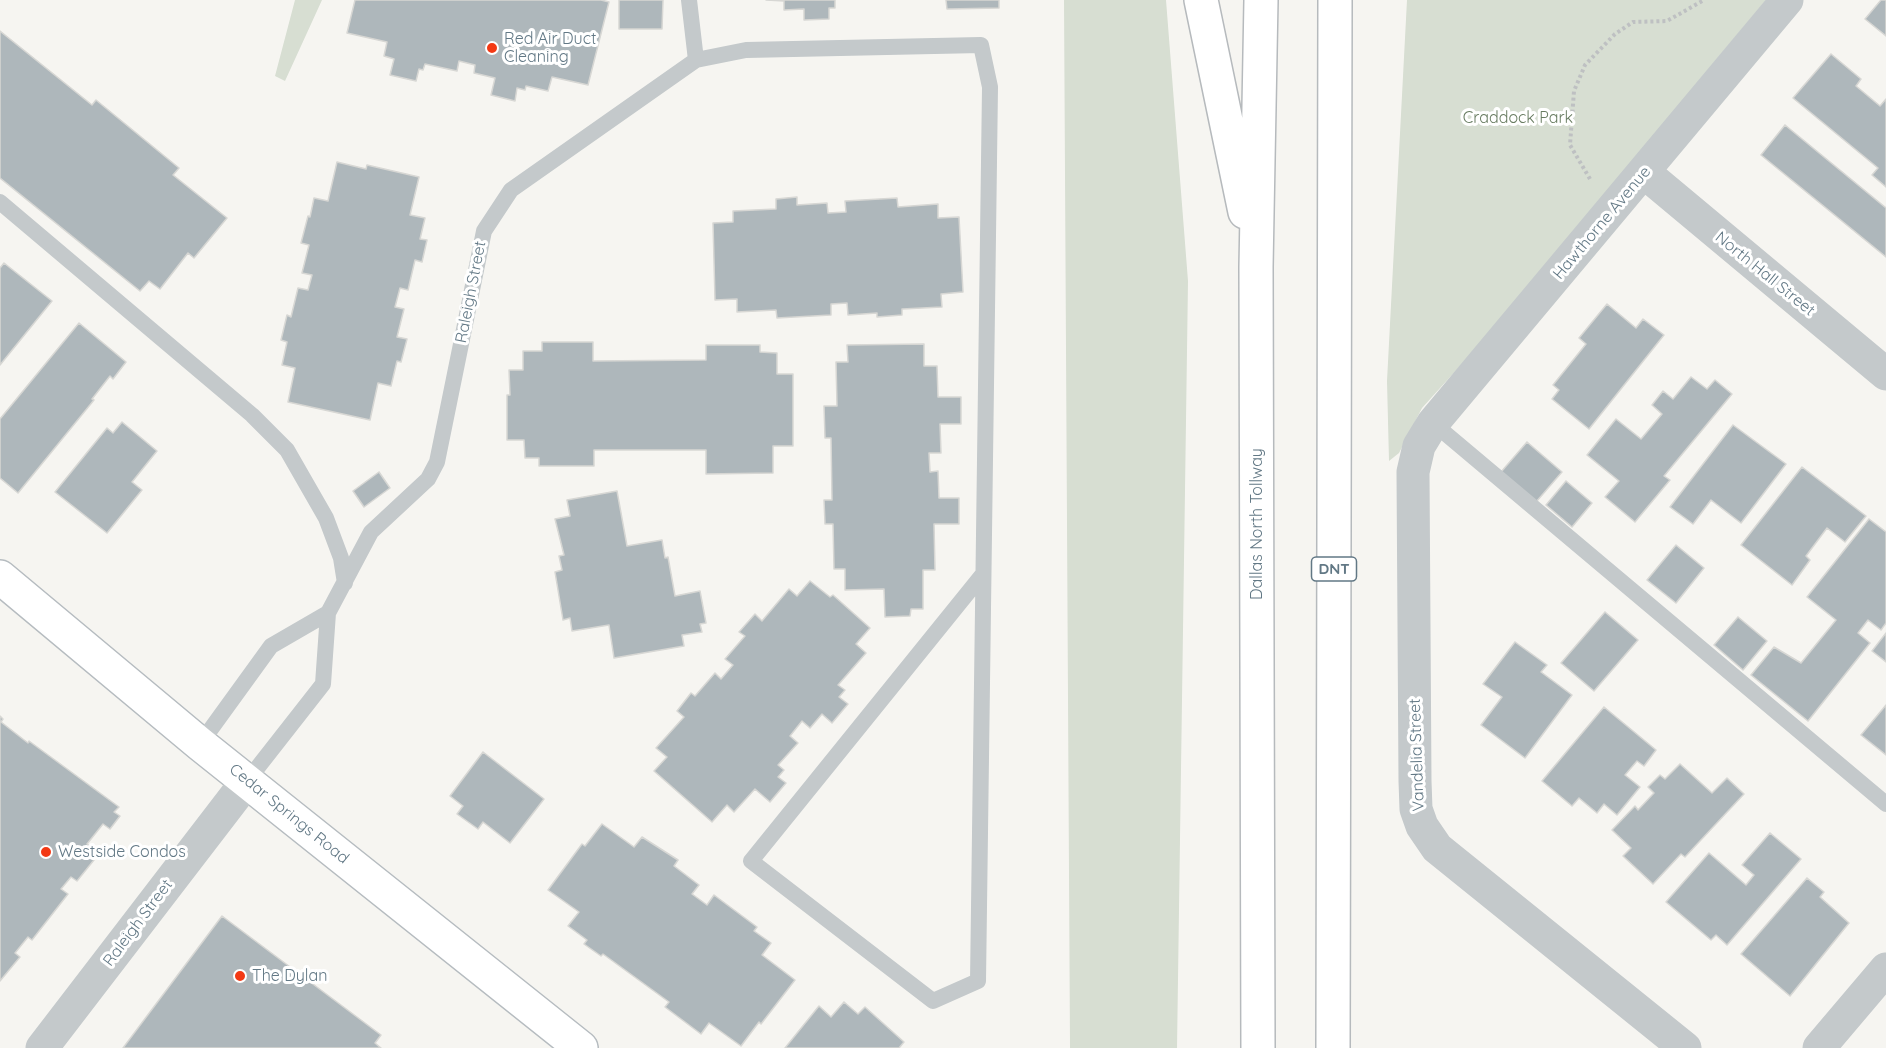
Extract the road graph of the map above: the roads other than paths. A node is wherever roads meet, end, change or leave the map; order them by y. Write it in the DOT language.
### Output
graph roads {
  1 [pos="689,0"];
  2 [pos="1200,0"];
  3 [pos="1261,0"];
  4 [pos="1335,0"];
  5 [pos="1354,0"];
  6 [pos="1787,0"];
  7 [pos="696,60"];
  8 [pos="1332,89"];
  9 [pos="1645,173"];
  10 [pos="0,202"];
  11 [pos="1256,267"];
  12 [pos="1886,374"];
  13 [pos="1426,435"];
  14 [pos="983,574"];
  15 [pos="0,577"];
  16 [pos="345,583"];
  17 [pos="328,613"];
  18 [pos="200,744"];
  19 [pos="246,781"];
  20 [pos="1886,804"];
  21 [pos="1886,969"];
  22 [pos="42,1048"];
  23 [pos="581,1048"];
  24 [pos="1258,1048"];
  25 [pos="1333,1048"];
  26 [pos="1685,1048"];
  27 [pos="1819,1048"];
  1 -- 7 [label="lane"];
  2 -- 11 [label="main road"];
  3 -- 11 [label="main road, Dallas North Tollway"];
  4 -- 8 [label="main road, DNT"];
  5 -- 8 [label="main road"];
  6 -- 9 [label="street, Hawthorne Avenue"];
  7 -- 14 [label="lane"];
  7 -- 16 [label="lane, Raleigh Street"];
  8 -- 25 [label="main road, DNT"];
  9 -- 12 [label="street, North Hall Street"];
  9 -- 13 [label="street, Hawthorne Avenue"];
  10 -- 16 [label="lane"];
  11 -- 24 [label="main road, Dallas North Tollway"];
  13 -- 20 [label="lane"];
  13 -- 26 [label="street, Vandelia Street"];
  14 -- 14 [label="lane"];
  15 -- 18 [label="main road, Cedar Springs Road"];
  16 -- 17 [label="lane, Raleigh Street"];
  17 -- 18 [label="lane"];
  17 -- 19 [label="lane, Raleigh Street"];
  18 -- 19 [label="main road, Cedar Springs Road"];
  19 -- 22 [label="street, Raleigh Street"];
  19 -- 23 [label="main road, Cedar Springs Road"];
  21 -- 27 [label="street"];
}
